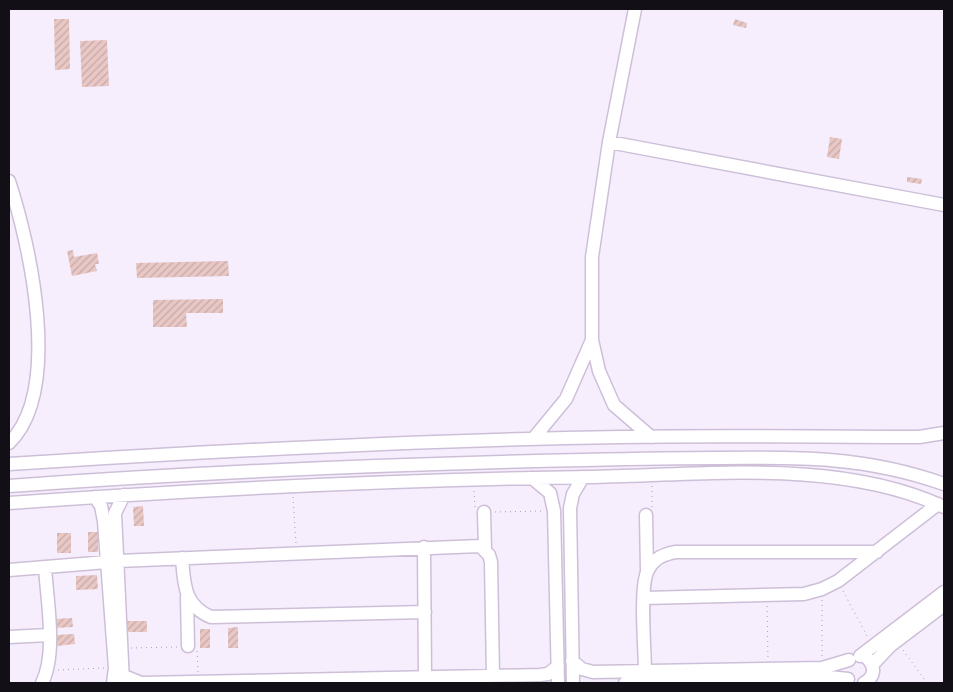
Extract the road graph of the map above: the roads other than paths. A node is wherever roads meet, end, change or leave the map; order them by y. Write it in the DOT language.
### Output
graph roads {
  1 [pos="635,9"];
  2 [pos="610,142"];
  3 [pos="9,181"];
  4 [pos="944,205"];
  5 [pos="592,340"];
  6 [pos="944,434"];
  7 [pos="651,436"];
  8 [pos="818,437"];
  9 [pos="533,439"];
  10 [pos="10,442"];
  11 [pos="695,458"];
  12 [pos="820,458"];
  13 [pos="26,463"];
  14 [pos="9,464"];
  15 [pos="694,475"];
  16 [pos="584,477"];
  17 [pos="532,478"];
  18 [pos="944,484"];
  19 [pos="9,486"];
  20 [pos="124,495"];
  21 [pos="95,497"];
  22 [pos="9,503"];
  23 [pos="941,505"];
  24 [pos="484,512"];
  25 [pos="646,515"];
  26 [pos="110,521"];
  27 [pos="424,547"];
  28 [pos="485,550"];
  29 [pos="877,552"];
  30 [pos="182,558"];
  31 [pos="113,562"];
  32 [pos="45,567"];
  33 [pos="9,570"];
  34 [pos="647,571"];
  35 [pos="944,592"];
  36 [pos="187,597"];
  37 [pos="644,598"];
  38 [pos="944,605"];
  39 [pos="425,612"];
  40 [pos="49,635"];
  41 [pos="9,637"];
  42 [pos="188,646"];
  43 [pos="854,658"];
  44 [pos="572,661"];
  45 [pos="558,666"];
  46 [pos="645,671"];
  47 [pos="874,673"];
  48 [pos="493,676"];
  49 [pos="425,677"];
  50 [pos="764,677"];
  51 [pos="119,678"];
  52 [pos="539,679"];
  53 [pos="785,681"];
  54 [pos="851,681"];
  55 [pos="42,683"];
  56 [pos="558,683"];
  57 [pos="573,683"];
  58 [pos="625,683"];
  59 [pos="864,683"];
  1 -- 2 [label="street"];
  2 -- 4 [label="street"];
  2 -- 5 [label="street"];
  3 -- 10 [label="street"];
  5 -- 7 [label="street"];
  5 -- 9 [label="street"];
  6 -- 8 [label="street"];
  7 -- 8 [label="street"];
  7 -- 9 [label="street"];
  8 -- 12 [label="street"];
  9 -- 13 [label="street"];
  10 -- 13 [label="street"];
  11 -- 12 [label="street"];
  11 -- 15 [label="street"];
  11 -- 19 [label="street"];
  12 -- 18 [label="street"];
  13 -- 14 [label="street"];
  15 -- 16 [label="street"];
  15 -- 23 [label="street"];
  16 -- 17 [label="street"];
  16 -- 44 [label="street"];
  17 -- 20 [label="street"];
  17 -- 45 [label="street"];
  20 -- 21 [label="street"];
  20 -- 26 [label="street"];
  21 -- 22 [label="street"];
  21 -- 26 [label="street"];
  23 -- 29 [label="street"];
  24 -- 28 [label="street"];
  25 -- 34 [label="street"];
  26 -- 31 [label="street"];
  27 -- 28 [label="street"];
  27 -- 30 [label="street"];
  27 -- 39 [label="street"];
  28 -- 48 [label="street"];
  29 -- 34 [label="street"];
  29 -- 37 [label="street"];
  30 -- 31 [label="street"];
  30 -- 36 [label="street"];
  31 -- 32 [label="street"];
  31 -- 51 [label="street"];
  32 -- 33 [label="street"];
  32 -- 40 [label="street"];
  34 -- 37 [label="street"];
  35 -- 43 [label="street"];
  36 -- 39 [label="street"];
  36 -- 42 [label="street"];
  37 -- 46 [label="street"];
  38 -- 47 [label="street"];
  39 -- 49 [label="street"];
  40 -- 41 [label="street"];
  40 -- 55 [label="street"];
  43 -- 47 [label="street"];
  43 -- 50 [label="street"];
  43 -- 54 [label="street"];
  44 -- 46 [label="street"];
  44 -- 57 [label="street"];
  45 -- 52 [label="street"];
  45 -- 56 [label="street"];
  46 -- 50 [label="street"];
  47 -- 59 [label="street"];
  48 -- 49 [label="street"];
  48 -- 52 [label="street"];
  49 -- 51 [label="street"];
  50 -- 53 [label="street"];
  50 -- 58 [label="street"];
  53 -- 54 [label="street"];
}
